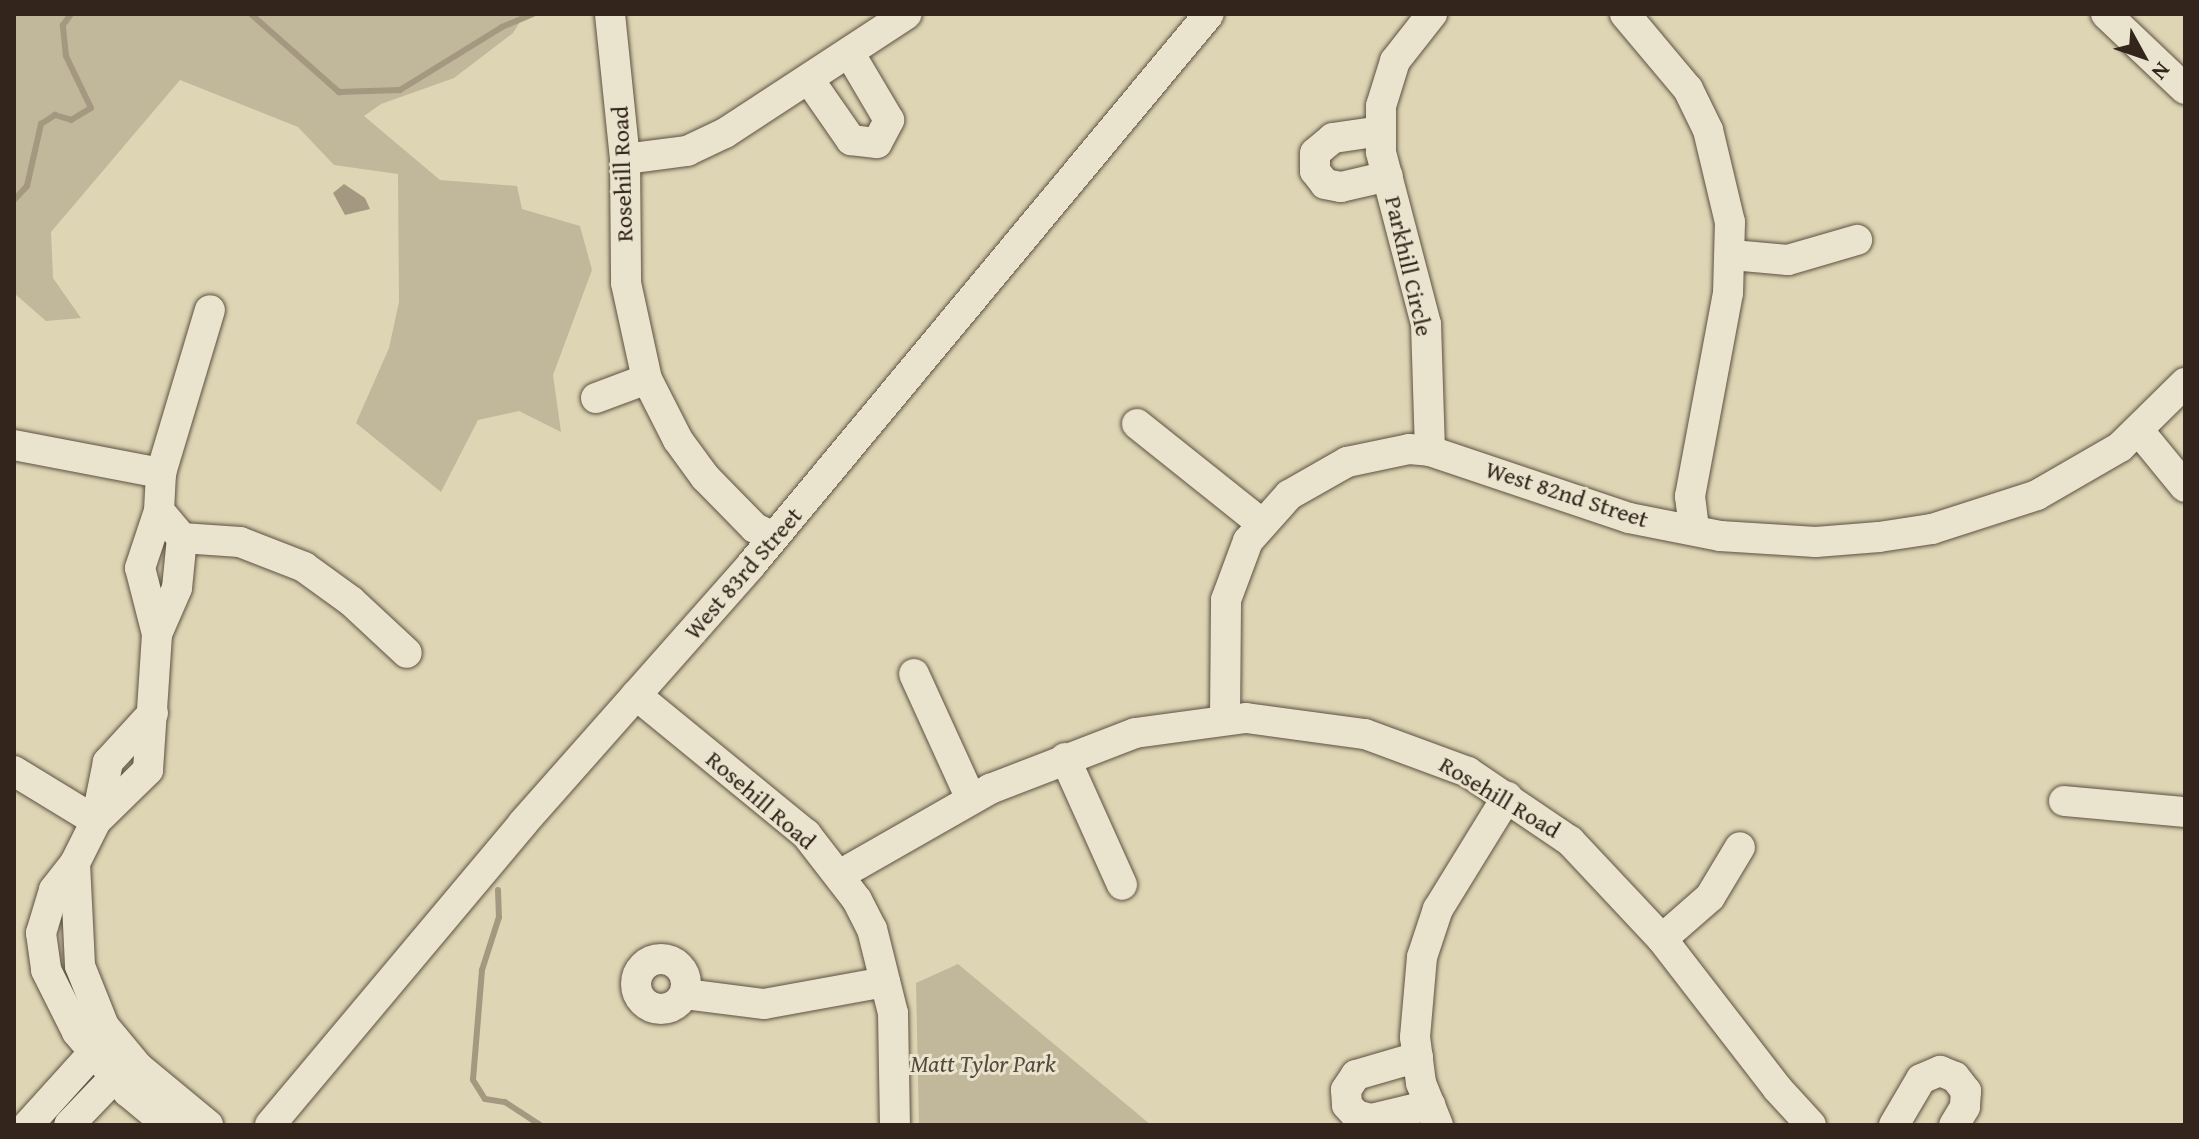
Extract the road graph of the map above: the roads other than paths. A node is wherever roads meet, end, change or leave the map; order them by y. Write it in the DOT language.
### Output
graph roads {
  1 [pos="610,14"];
  2 [pos="907,14"];
  3 [pos="1209,14"];
  4 [pos="1432,14"];
  5 [pos="1625,14"];
  6 [pos="2106,14"];
  7 [pos="850,54"];
  8 [pos="810,81"];
  9 [pos="2185,89"];
  10 [pos="1381,131"];
  11 [pos="625,159"];
  12 [pos="1388,176"];
  13 [pos="1857,240"];
  14 [pos="1732,255"];
  15 [pos="210,310"];
  16 [pos="647,379"];
  17 [pos="2185,383"];
  18 [pos="596,398"];
  19 [pos="1137,424"];
  20 [pos="2140,432"];
  21 [pos="14,445"];
  22 [pos="1430,451"];
  23 [pos="161,473"];
  24 [pos="2185,487"];
  25 [pos="159,511"];
  26 [pos="1261,523"];
  27 [pos="1694,530"];
  28 [pos="772,536"];
  29 [pos="182,538"];
  30 [pos="157,634"];
  31 [pos="407,653"];
  32 [pos="914,674"];
  33 [pos="636,695"];
  34 [pos="1225,719"];
  35 [pos="1065,758"];
  36 [pos="14,771"];
  37 [pos="1507,797"];
  38 [pos="971,799"];
  39 [pos="2064,801"];
  40 [pos="2185,812"];
  41 [pos="96,821"];
  42 [pos="1740,847"];
  43 [pos="841,874"];
  44 [pos="1122,885"];
  45 [pos="1662,939"];
  46 [pos="885,982"];
  47 [pos="685,994"];
  48 [pos="1418,1057"];
  49 [pos="110,1060"];
  50 [pos="1434,1115"];
  51 [pos="28,1125"];
  52 [pos="69,1125"];
  53 [pos="168,1125"];
  54 [pos="208,1125"];
  55 [pos="270,1125"];
  56 [pos="895,1125"];
  57 [pos="1811,1125"];
  58 [pos="1894,1125"];
  59 [pos="1954,1125"];
  1 -- 11 [label="street, Rosehill Road"];
  2 -- 7 [label="street"];
  3 -- 28 [label="street, West 83rd Street"];
  4 -- 10 [label="street, Parkhill Circle"];
  5 -- 14 [label="street"];
  6 -- 9 [label="street"];
  7 -- 8 [label="street"];
  7 -- 8 [label="street"];
  8 -- 11 [label="street"];
  10 -- 12 [label="street, Parkhill Circle"];
  10 -- 12 [label="street, Parkhill Circle"];
  11 -- 16 [label="street, Rosehill Road"];
  12 -- 22 [label="street, Parkhill Circle"];
  13 -- 14 [label="street"];
  14 -- 27 [label="street"];
  15 -- 23 [label="street"];
  16 -- 18 [label="street"];
  16 -- 28 [label="street, Rosehill Road"];
  17 -- 20 [label="street, West 82nd Street"];
  19 -- 26 [label="street"];
  20 -- 24 [label="street"];
  20 -- 27 [label="street, West 82nd Street"];
  21 -- 23 [label="street"];
  22 -- 26 [label="street, West 82nd Street"];
  22 -- 27 [label="street, West 82nd Street"];
  23 -- 25 [label="street"];
  25 -- 29 [label="street"];
  25 -- 30 [label="street"];
  26 -- 34 [label="street, West 82nd Street"];
  28 -- 33 [label="street, West 83rd Street"];
  29 -- 30 [label="street"];
  29 -- 31 [label="street"];
  30 -- 41 [label="street"];
  32 -- 38 [label="street"];
  33 -- 43 [label="street, Rosehill Road"];
  33 -- 55 [label="street, West 83rd Street"];
  34 -- 35 [label="street, Rosehill Road"];
  34 -- 37 [label="street, Rosehill Road"];
  35 -- 38 [label="street, Rosehill Road"];
  35 -- 44 [label="street"];
  36 -- 41 [label="street"];
  37 -- 45 [label="street, Rosehill Road"];
  37 -- 48 [label="street"];
  38 -- 43 [label="street, Rosehill Road"];
  39 -- 40 [label="street"];
  41 -- 49 [label="street"];
  42 -- 45 [label="street"];
  43 -- 46 [label="street"];
  45 -- 57 [label="street, Rosehill Road"];
  46 -- 47 [label="street"];
  46 -- 56 [label="street"];
  48 -- 50 [label="street"];
  48 -- 50 [label="street"];
  49 -- 51 [label="street"];
  49 -- 52 [label="street"];
  49 -- 53 [label="street"];
  49 -- 54 [label="street"];
  58 -- 59 [label="street"];
}
